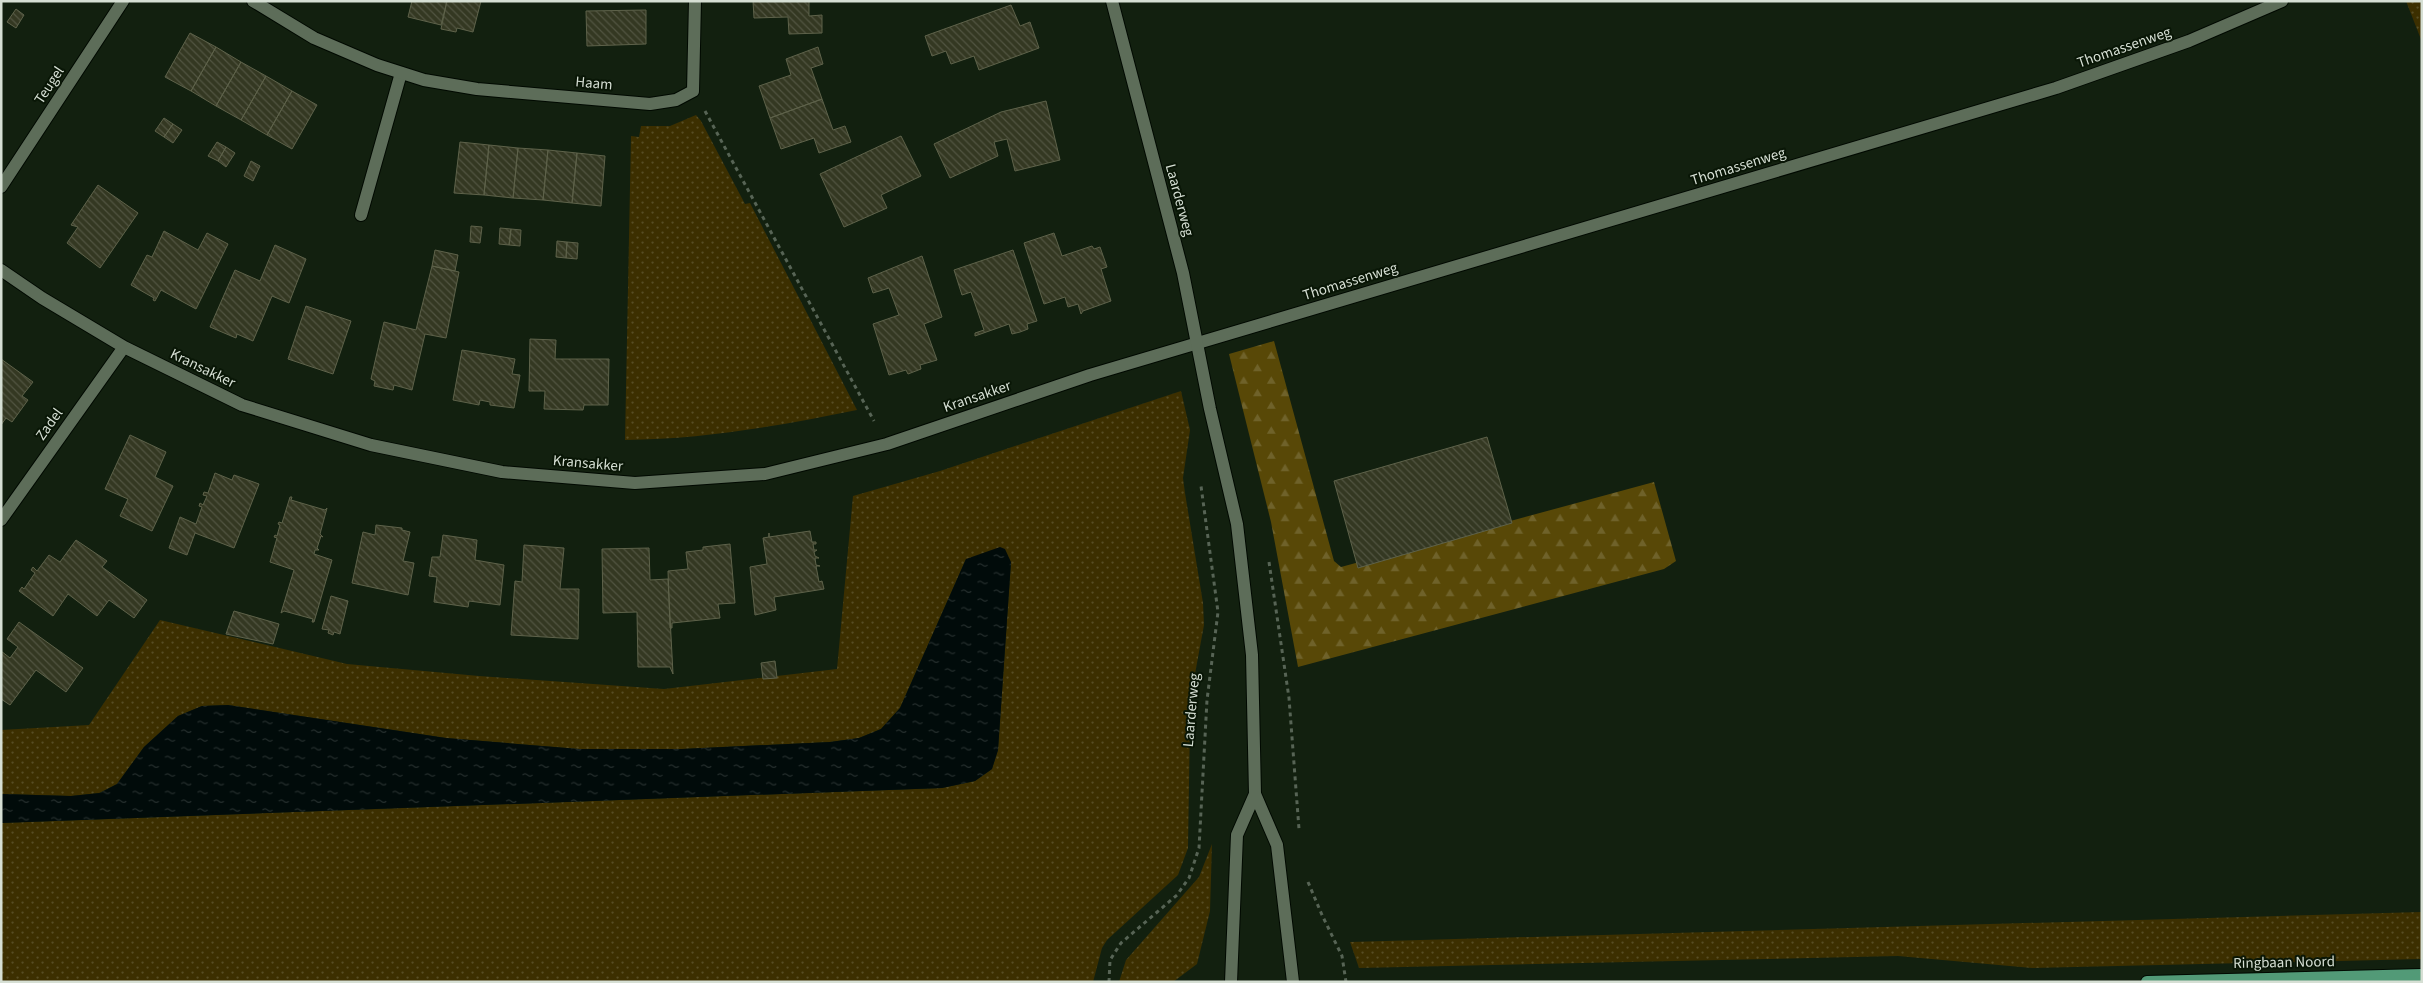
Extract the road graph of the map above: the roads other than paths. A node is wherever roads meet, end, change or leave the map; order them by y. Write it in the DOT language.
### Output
graph roads {
  1 [pos="123,1"];
  2 [pos="253,1"];
  3 [pos="695,1"];
  4 [pos="1112,1"];
  5 [pos="2282,1"];
  6 [pos="401,73"];
  7 [pos="1,187"];
  8 [pos="362,215"];
  9 [pos="1,270"];
  10 [pos="1197,344"];
  11 [pos="124,347"];
  12 [pos="1,520"];
  13 [pos="1255,794"];
  14 [pos="2422,975"];
  15 [pos="1231,982"];
  16 [pos="1293,982"];
  17 [pos="2147,982"];
  1 -- 7 [label="street, Teugel"];
  2 -- 6 [label="street, Haam"];
  3 -- 6 [label="street, Haam"];
  4 -- 10 [label="street, Laarderweg"];
  5 -- 10 [label="street, Thomassenweg"];
  6 -- 8 [label="street"];
  9 -- 11 [label="street, Kransakker"];
  10 -- 11 [label="street, Kransakker"];
  10 -- 13 [label="street, Laarderweg"];
  11 -- 12 [label="street, Zadel"];
  13 -- 15 [label="street, Laarderweg"];
  13 -- 16 [label="street, Laarderweg"];
  14 -- 17 [label="main road, Ringbaan Noord"];
}
